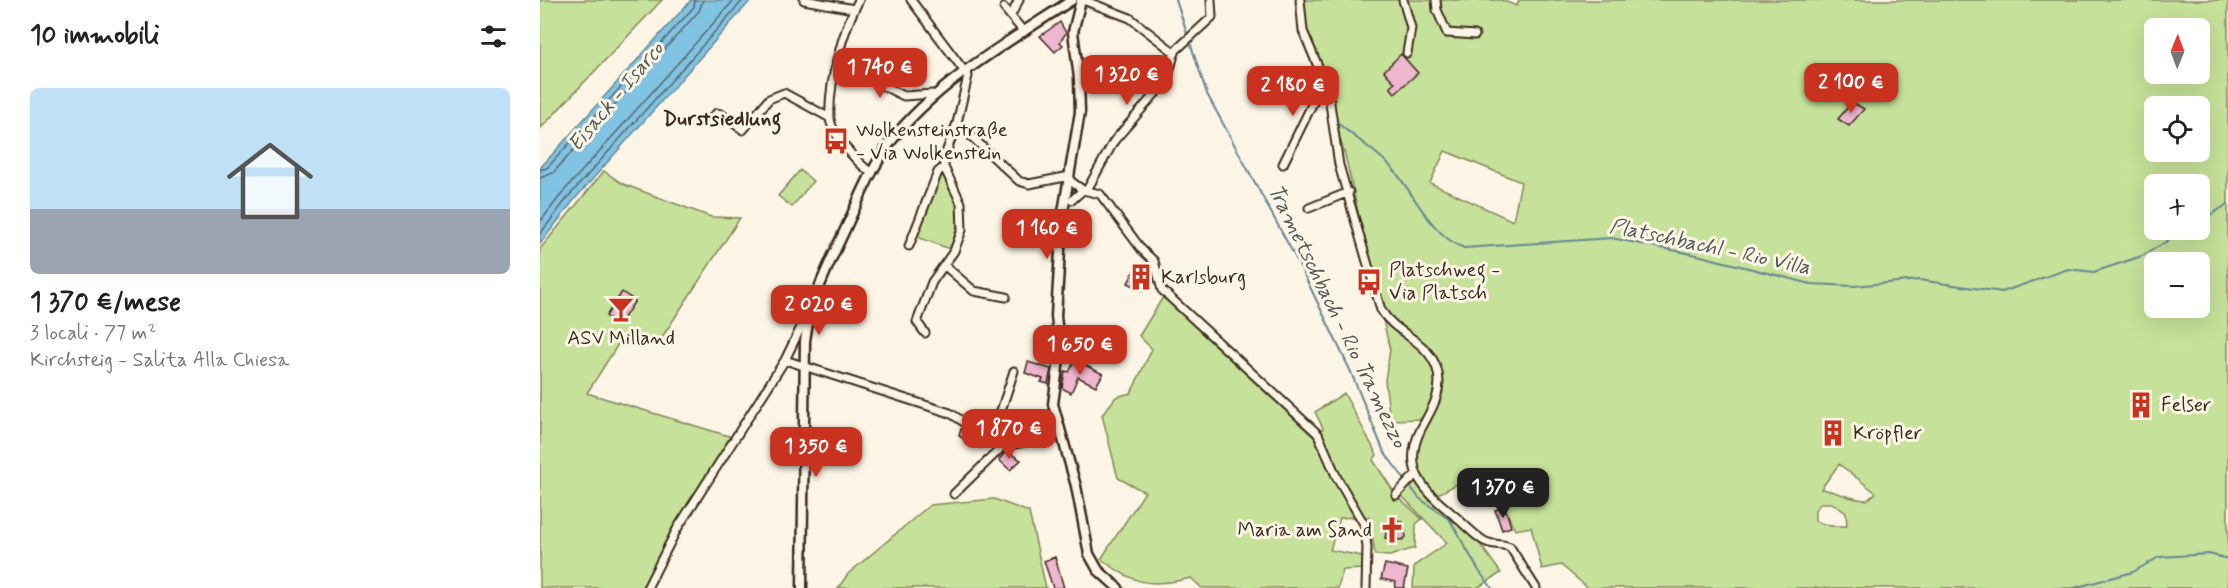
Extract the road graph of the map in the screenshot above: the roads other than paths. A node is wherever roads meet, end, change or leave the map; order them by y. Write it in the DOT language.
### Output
graph roads {
  1 [pos="804,0"];
  2 [pos="859,0"];
  3 [pos="911,0"];
  4 [pos="1019,0"];
  5 [pos="1072,0"];
  6 [pos="1082,0"];
  7 [pos="1211,0"];
  8 [pos="1300,0"];
  9 [pos="1403,0"];
  10 [pos="1436,0"];
  11 [pos="1062,7"];
  12 [pos="1004,8"];
  13 [pos="854,9"];
  14 [pos="1011,15"];
  15 [pos="1075,18"];
  16 [pos="1024,32"];
  17 [pos="1474,35"];
  18 [pos="1175,53"];
  19 [pos="1407,53"];
  20 [pos="837,67"];
  21 [pos="965,72"];
  22 [pos="1324,80"];
  23 [pos="934,96"];
  24 [pos="830,118"];
  25 [pos="710,119"];
  26 [pos="957,123"];
  27 [pos="1282,164"];
  28 [pos="944,167"];
  29 [pos="872,173"];
  30 [pos="1069,180"];
  31 [pos="1085,190"];
  32 [pos="1349,192"];
  33 [pos="1072,200"];
  34 [pos="1310,208"];
  35 [pos="909,246"];
  36 [pos="945,266"];
  37 [pos="1006,297"];
  38 [pos="807,324"];
  39 [pos="925,333"];
  40 [pos="785,360"];
  41 [pos="804,368"];
  42 [pos="1014,371"];
  43 [pos="1057,423"];
  44 [pos="992,438"];
  45 [pos="1011,444"];
  46 [pos="1414,475"];
  47 [pos="1398,493"];
  48 [pos="954,494"];
  49 [pos="647,588"];
  50 [pos="802,588"];
  51 [pos="1118,588"];
  52 [pos="1366,588"];
  53 [pos="1536,588"];
  1 -- 13 [label="street"];
  2 -- 13 [label="street"];
  3 -- 21 [label="street"];
  4 -- 14 [label="street"];
  5 -- 11 [label="street"];
  6 -- 15 [label="street"];
  6 -- 18 [label="street"];
  7 -- 18 [label="street"];
  8 -- 22 [label="street"];
  9 -- 19 [label="street"];
  10 -- 17 [label="street"];
  11 -- 15 [label="street"];
  11 -- 16 [label="street"];
  12 -- 14 [label="street"];
  13 -- 20 [label="street"];
  14 -- 16 [label="street"];
  15 -- 30 [label="street"];
  16 -- 21 [label="street"];
  18 -- 31 [label="street"];
  20 -- 23 [label="street"];
  20 -- 24 [label="street"];
  21 -- 23 [label="street"];
  21 -- 26 [label="street"];
  22 -- 27 [label="street"];
  22 -- 32 [label="street"];
  23 -- 29 [label="street"];
  24 -- 25 [label="street"];
  24 -- 29 [label="street"];
  26 -- 28 [label="street"];
  26 -- 30 [label="street"];
  28 -- 35 [label="street"];
  28 -- 36 [label="street"];
  29 -- 38 [label="street"];
  30 -- 31 [label="street"];
  30 -- 43 [label="street"];
  31 -- 33 [label="street"];
  31 -- 52 [label="street"];
  32 -- 34 [label="street"];
  32 -- 46 [label="street"];
  36 -- 37 [label="street"];
  36 -- 39 [label="street"];
  38 -- 40 [label="street"];
  38 -- 41 [label="street"];
  40 -- 41 [label="street"];
  40 -- 49 [label="street"];
  41 -- 44 [label="street"];
  41 -- 50 [label="street"];
  42 -- 44 [label="street"];
  43 -- 45 [label="street"];
  43 -- 51 [label="street"];
  44 -- 45 [label="street"];
  45 -- 48 [label="street"];
  46 -- 47 [label="street"];
  46 -- 53 [label="street"];
}
